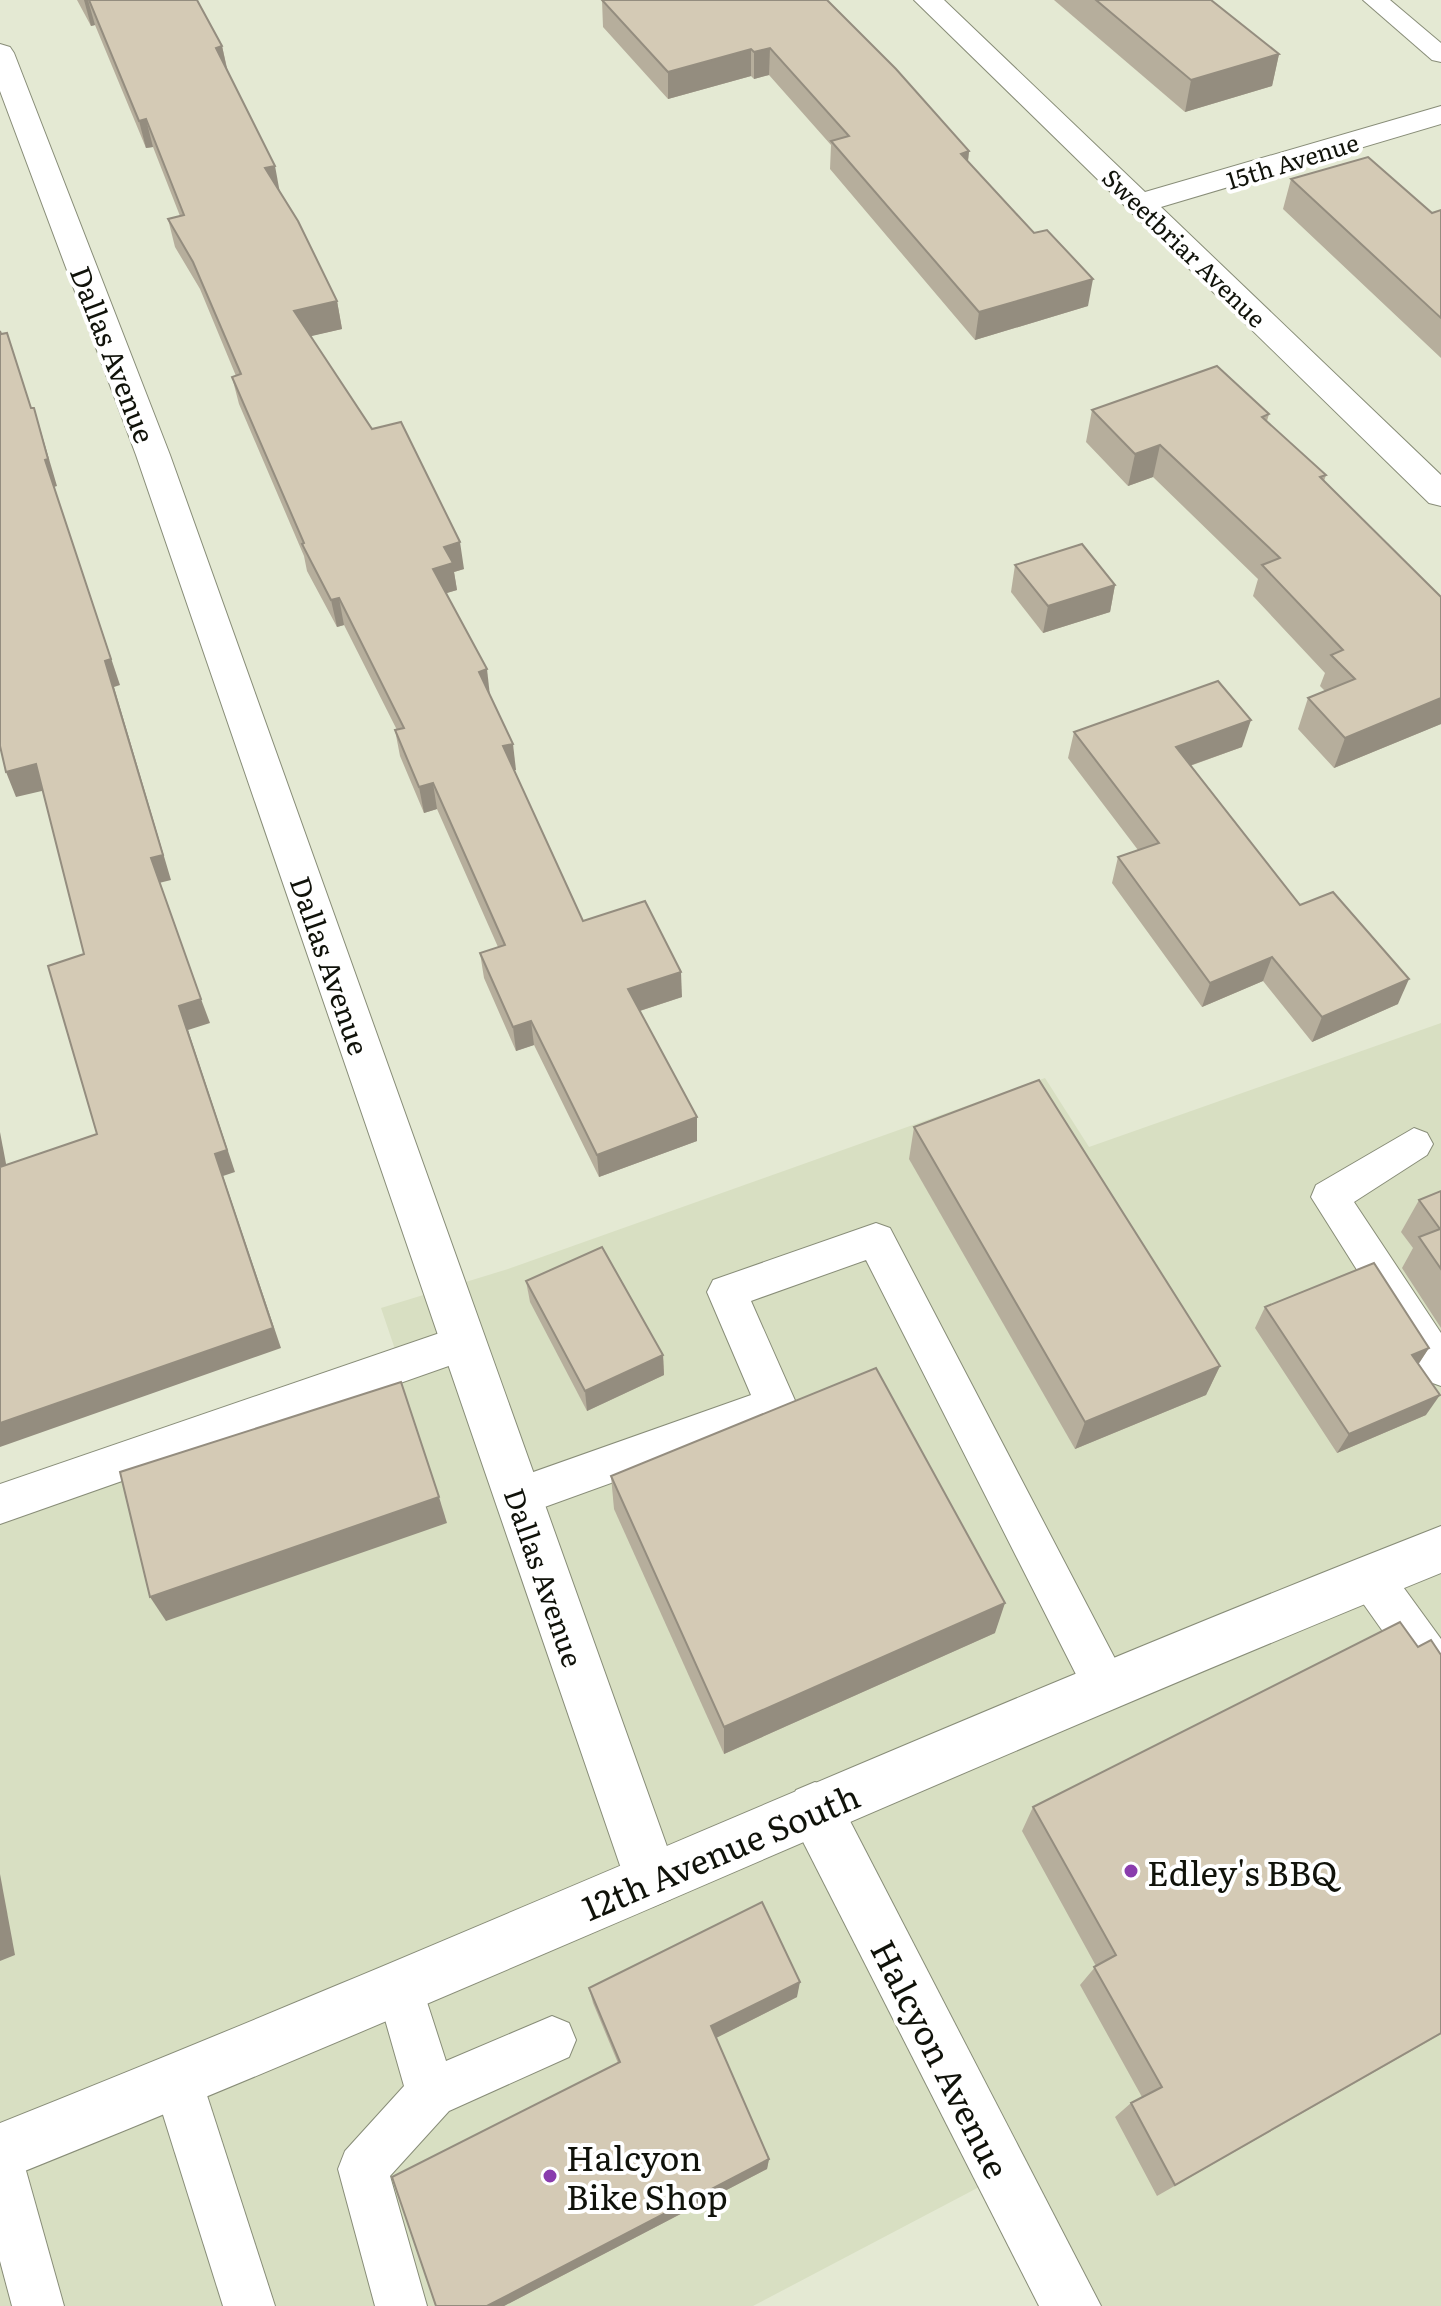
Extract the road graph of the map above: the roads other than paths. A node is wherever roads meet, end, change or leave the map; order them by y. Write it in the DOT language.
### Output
graph roads {
  1 [pos="928,0"];
  2 [pos="1375,0"];
  3 [pos="0,53"];
  4 [pos="1441,55"];
  5 [pos="1441,115"];
  6 [pos="1142,203"];
  7 [pos="1441,495"];
  8 [pos="1414,1144"];
  9 [pos="463,1343"];
  10 [pos="1441,1368"];
  11 [pos="517,1497"];
  12 [pos="0,1504"];
  13 [pos="1441,1549"];
  14 [pos="1370,1577"];
  15 [pos="1441,1676"];
  16 [pos="1106,1687"];
  17 [pos="815,1809"];
  18 [pos="652,1880"];
  19 [pos="400,1988"];
  20 [pos="552,2040"];
  21 [pos="178,2083"];
  22 [pos="431,2093"];
  23 [pos="0,2152"];
  24 [pos="0,2167"];
  25 [pos="38,2306"];
  26 [pos="249,2306"];
  27 [pos="401,2306"];
  28 [pos="1071,2306"];
  1 -- 6 [label="street, Sweetbriar Avenue"];
  2 -- 4 [label="lane"];
  3 -- 9 [label="street, Dallas Avenue"];
  5 -- 6 [label="street, 15th Avenue"];
  6 -- 7 [label="street, Sweetbriar Avenue"];
  8 -- 10 [label="lane"];
  9 -- 11 [label="street, Dallas Avenue"];
  9 -- 12 [label="lane"];
  11 -- 16 [label="lane"];
  11 -- 18 [label="street, Dallas Avenue"];
  13 -- 14 [label="street, 12th Avenue South"];
  14 -- 15 [label="lane"];
  14 -- 16 [label="street, 12th Avenue South"];
  16 -- 17 [label="street, 12th Avenue South"];
  17 -- 18 [label="street, 12th Avenue South"];
  17 -- 28 [label="street, Halcyon Avenue"];
  18 -- 19 [label="street, 12th Avenue South"];
  19 -- 21 [label="street, 12th Avenue South"];
  19 -- 22 [label="lane"];
  20 -- 22 [label="lane"];
  21 -- 23 [label="street, 12th Avenue South"];
  21 -- 26 [label="lane"];
  22 -- 27 [label="lane"];
  24 -- 25 [label="lane"];
}
